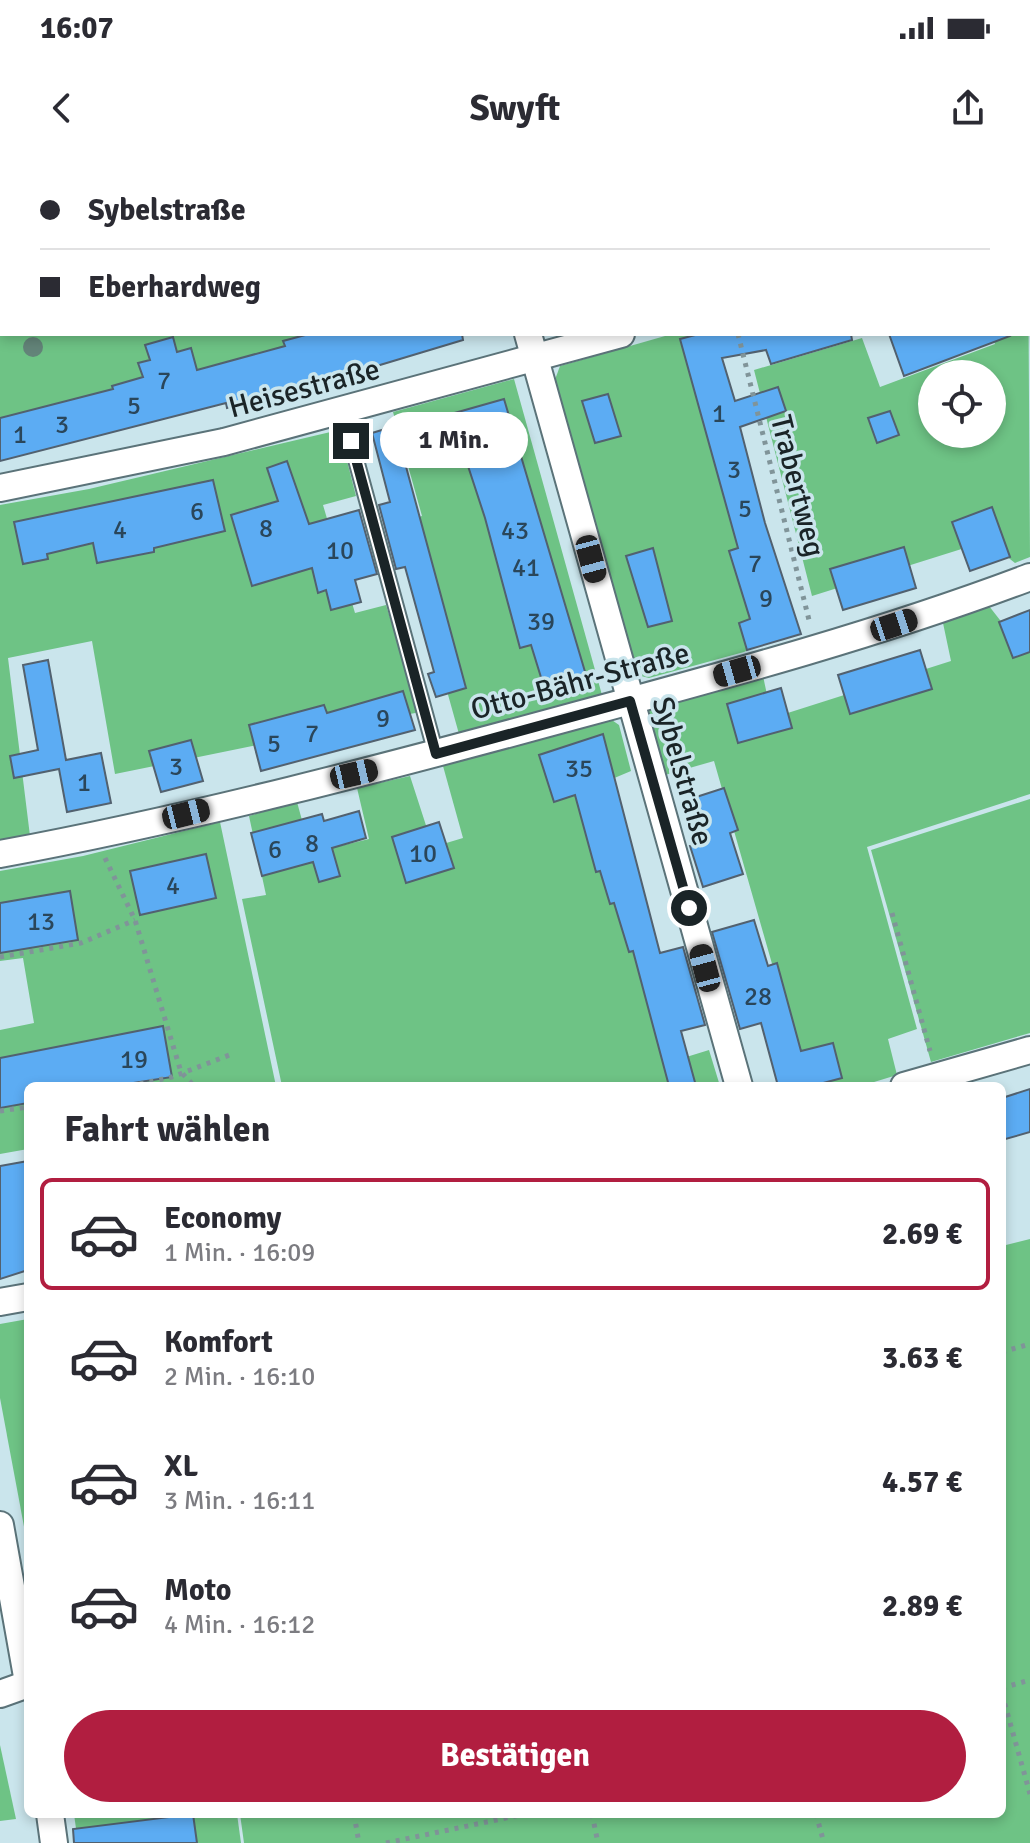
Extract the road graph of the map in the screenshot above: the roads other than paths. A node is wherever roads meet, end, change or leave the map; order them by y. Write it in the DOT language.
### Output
graph roads {
  1 [pos="529,336"];
  2 [pos="614,336"];
  3 [pos="535,360"];
  4 [pos="343,412"];
  5 [pos="0,488"];
  6 [pos="1030,577"];
  7 [pos="630,701"];
  8 [pos="436,754"];
  9 [pos="0,854"];
  10 [pos="1030,1050"];
  11 [pos="738,1082"];
  12 [pos="918,1082"];
  13 [pos="24,1298"];
  14 [pos="0,1302"];
  15 [pos="0,1525"];
  16 [pos="24,1660"];
  17 [pos="24,1685"];
  18 [pos="0,1694"];
  19 [pos="51,1818"];
  20 [pos="54,1843"];
  1 -- 3 [label="street, Sybelstraße"];
  2 -- 3 [label="street, Heisestraße"];
  3 -- 4 [label="street, Heisestraße"];
  3 -- 7 [label="street, Sybelstraße"];
  4 -- 5 [label="street, Heisestraße"];
  4 -- 8 [label="lane"];
  6 -- 7 [label="street, Otto-Bähr-Straße"];
  7 -- 8 [label="street, Otto-Bähr-Straße"];
  7 -- 11 [label="street, Sybelstraße"];
  8 -- 9 [label="street, Otto-Bähr-Straße"];
  10 -- 12 [label="street"];
  13 -- 14 [label="street"];
  15 -- 16 [label="street"];
  17 -- 18 [label="street"];
  19 -- 20 [label="street"];
}
